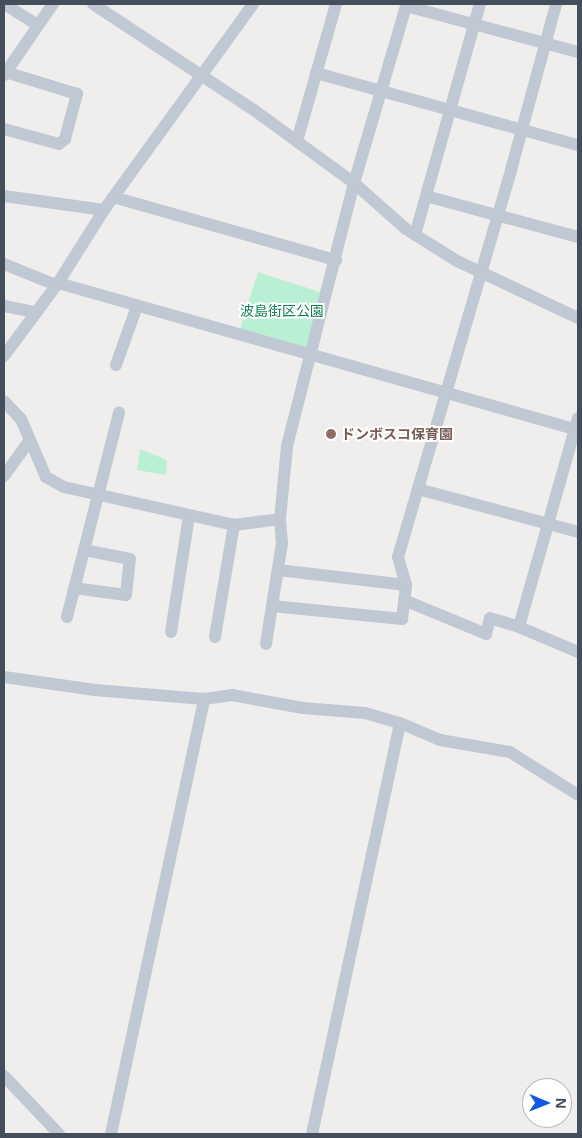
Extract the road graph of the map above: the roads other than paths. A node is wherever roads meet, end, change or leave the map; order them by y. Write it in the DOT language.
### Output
graph roads {
  1 [pos="4,4"];
  2 [pos="53,4"];
  3 [pos="94,4"];
  4 [pos="253,4"];
  5 [pos="336,4"];
  6 [pos="480,4"];
  7 [pos="556,4"];
  8 [pos="402,5"];
  9 [pos="474,24"];
  10 [pos="37,25"];
  11 [pos="545,43"];
  12 [pos="578,52"];
  13 [pos="4,73"];
  14 [pos="316,73"];
  15 [pos="204,74"];
  16 [pos="382,91"];
  17 [pos="450,109"];
  18 [pos="4,129"];
  19 [pos="522,129"];
  20 [pos="296,141"];
  21 [pos="578,145"];
  22 [pos="354,183"];
  23 [pos="4,196"];
  24 [pos="426,196"];
  25 [pos="113,197"];
  26 [pos="104,210"];
  27 [pos="498,215"];
  28 [pos="415,235"];
  29 [pos="578,237"];
  30 [pos="336,260"];
  31 [pos="4,264"];
  32 [pos="481,273"];
  33 [pos="57,284"];
  34 [pos="4,306"];
  35 [pos="137,306"];
  36 [pos="36,312"];
  37 [pos="578,318"];
  38 [pos="4,356"];
  39 [pos="310,356"];
  40 [pos="116,365"];
  41 [pos="446,394"];
  42 [pos="4,401"];
  43 [pos="119,413"];
  44 [pos="577,426"];
  45 [pos="30,440"];
  46 [pos="4,476"];
  47 [pos="418,489"];
  48 [pos="98,494"];
  49 [pos="189,516"];
  50 [pos="280,519"];
  51 [pos="548,524"];
  52 [pos="234,525"];
  53 [pos="578,532"];
  54 [pos="84,550"];
  55 [pos="278,570"];
  56 [pos="406,585"];
  57 [pos="74,588"];
  58 [pos="404,600"];
  59 [pos="272,606"];
  60 [pos="67,617"];
  61 [pos="519,627"];
  62 [pos="172,632"];
  63 [pos="215,637"];
  64 [pos="266,644"];
  65 [pos="578,652"];
  66 [pos="4,677"];
  67 [pos="204,698"];
  68 [pos="400,723"];
  69 [pos="578,795"];
  70 [pos="4,1076"];
  71 [pos="59,1134"];
  72 [pos="111,1134"];
  73 [pos="312,1134"];
  1 -- 10 [label="street"];
  2 -- 10 [label="street"];
  3 -- 15 [label="street"];
  4 -- 15 [label="street"];
  5 -- 14 [label="street"];
  6 -- 9 [label="street"];
  7 -- 11 [label="street"];
  8 -- 9 [label="street"];
  8 -- 16 [label="street"];
  9 -- 11 [label="street"];
  9 -- 17 [label="street"];
  10 -- 13 [label="street"];
  11 -- 12 [label="street"];
  11 -- 19 [label="street"];
  13 -- 18 [label="street"];
  14 -- 16 [label="street"];
  14 -- 20 [label="street"];
  15 -- 20 [label="street"];
  15 -- 25 [label="street"];
  16 -- 17 [label="street"];
  16 -- 22 [label="street"];
  17 -- 19 [label="street"];
  17 -- 24 [label="street"];
  19 -- 21 [label="street"];
  19 -- 27 [label="street"];
  20 -- 22 [label="street"];
  22 -- 28 [label="street"];
  22 -- 30 [label="street"];
  23 -- 26 [label="street"];
  24 -- 27 [label="street"];
  24 -- 28 [label="street"];
  25 -- 26 [label="street"];
  25 -- 30 [label="street"];
  26 -- 33 [label="street"];
  27 -- 29 [label="street"];
  27 -- 32 [label="street"];
  28 -- 32 [label="street"];
  30 -- 39 [label="street"];
  31 -- 33 [label="street"];
  32 -- 37 [label="street"];
  32 -- 41 [label="street"];
  33 -- 35 [label="street"];
  33 -- 36 [label="street"];
  34 -- 36 [label="street"];
  35 -- 39 [label="street"];
  35 -- 40 [label="street"];
  36 -- 38 [label="street"];
  39 -- 41 [label="street"];
  39 -- 50 [label="street"];
  41 -- 44 [label="street"];
  41 -- 47 [label="street"];
  42 -- 45 [label="street"];
  43 -- 48 [label="street"];
  44 -- 51 [label="street"];
  45 -- 46 [label="street"];
  45 -- 48 [label="street"];
  47 -- 51 [label="street"];
  47 -- 56 [label="street"];
  48 -- 49 [label="street"];
  48 -- 54 [label="street"];
  49 -- 52 [label="street"];
  49 -- 62 [label="street"];
  50 -- 52 [label="street"];
  50 -- 55 [label="street"];
  51 -- 53 [label="street"];
  51 -- 61 [label="street"];
  52 -- 63 [label="street"];
  54 -- 57 [label="street"];
  54 -- 57 [label="street"];
  55 -- 56 [label="street"];
  55 -- 59 [label="street"];
  56 -- 58 [label="street"];
  57 -- 60 [label="street"];
  58 -- 59 [label="street"];
  58 -- 61 [label="street"];
  59 -- 64 [label="street"];
  61 -- 65 [label="street"];
  66 -- 67 [label="street"];
  67 -- 68 [label="street"];
  67 -- 72 [label="street"];
  68 -- 69 [label="street"];
  68 -- 73 [label="street"];
  70 -- 71 [label="street"];
}
